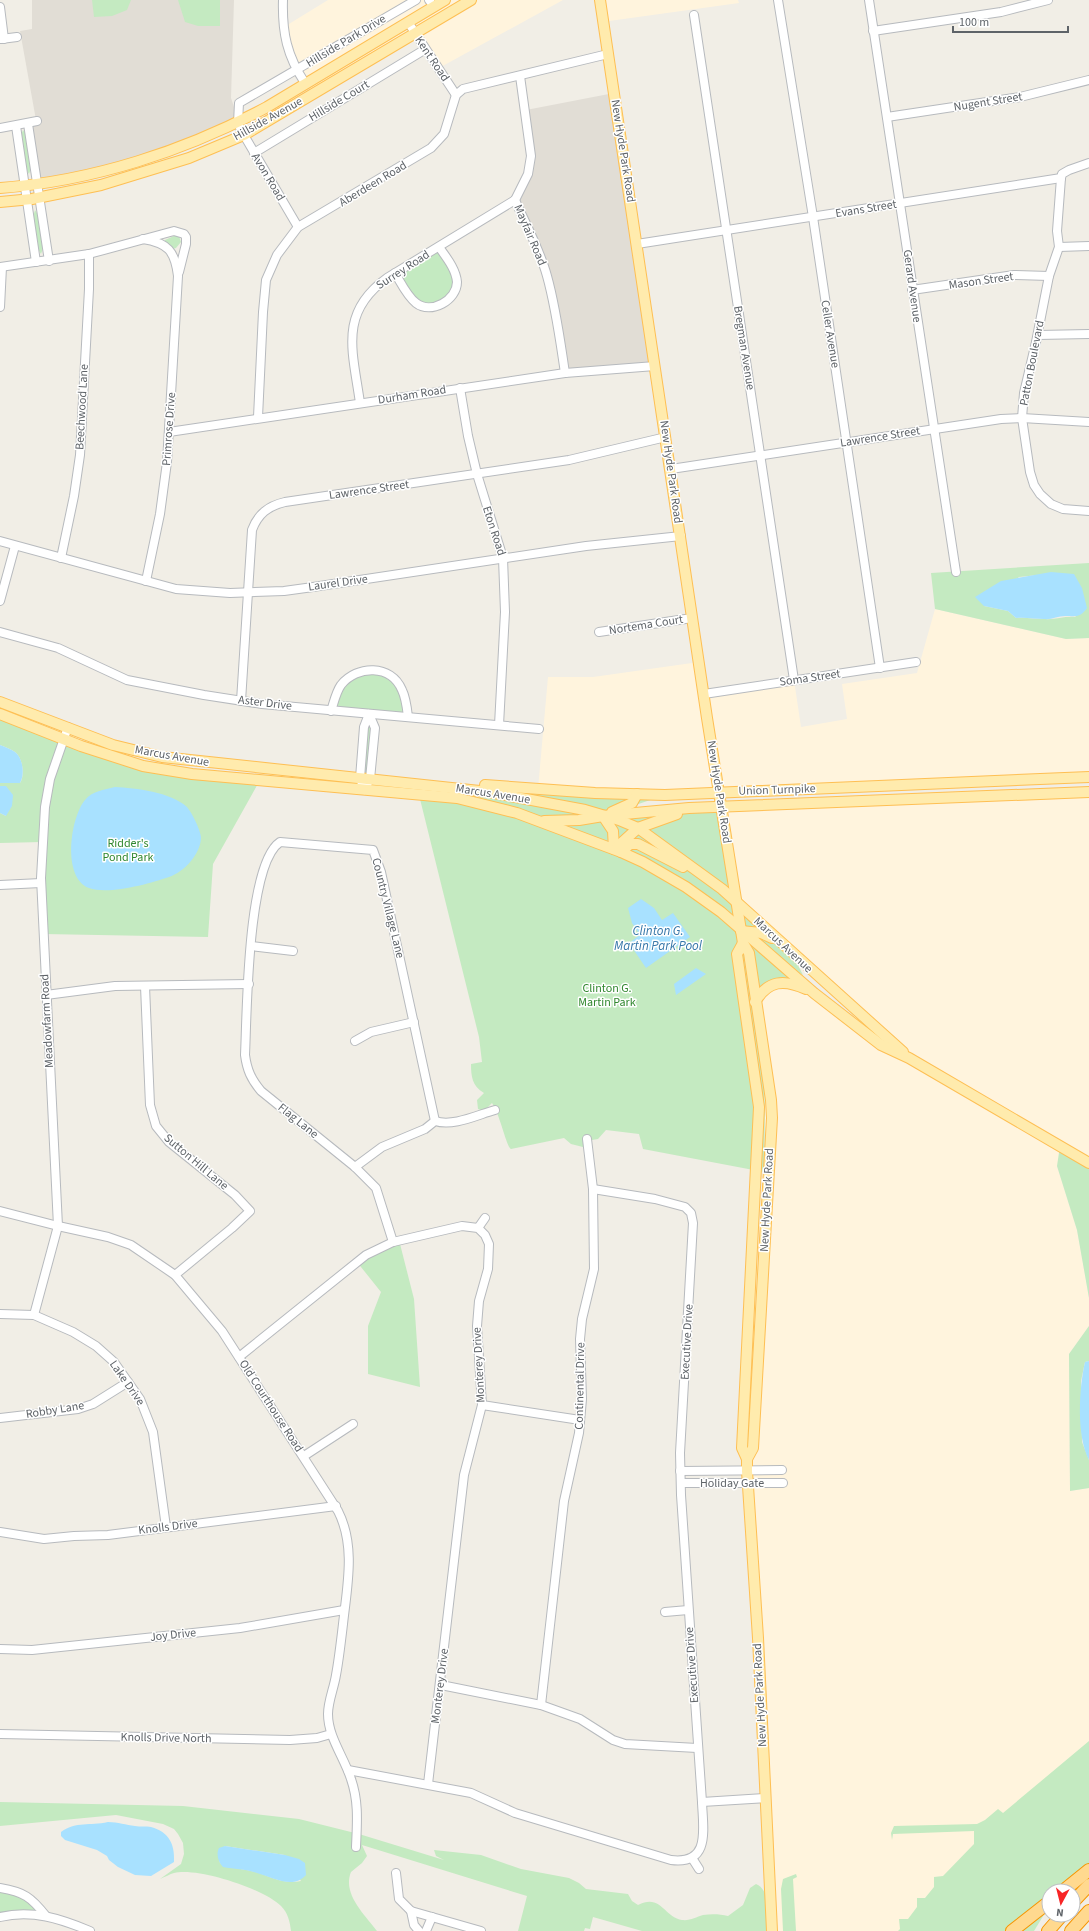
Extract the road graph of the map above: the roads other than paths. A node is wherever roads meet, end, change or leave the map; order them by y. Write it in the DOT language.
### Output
graph roads {
  1 [pos="283,0"];
  2 [pos="416,0"];
  3 [pos="445,0"];
  4 [pos="471,0"];
  5 [pos="600,0"];
  6 [pos="778,0"];
  7 [pos="869,0"];
  8 [pos="1048,0"];
  9 [pos="431,3"];
  10 [pos="0,7"];
  11 [pos="694,15"];
  12 [pos="408,22"];
  13 [pos="873,31"];
  14 [pos="415,34"];
  15 [pos="17,37"];
  16 [pos="2,39"];
  17 [pos="424,50"];
  18 [pos="608,54"];
  19 [pos="297,70"];
  20 [pos="520,76"];
  21 [pos="1089,80"];
  22 [pos="306,83"];
  23 [pos="456,95"];
  24 [pos="239,103"];
  25 [pos="886,117"];
  26 [pos="37,122"];
  27 [pos="238,123"];
  28 [pos="28,124"];
  29 [pos="16,126"];
  30 [pos="0,128"];
  31 [pos="244,135"];
  32 [pos="254,153"];
  33 [pos="1089,163"];
  34 [pos="1060,178"];
  35 [pos="0,188"];
  36 [pos="38,191"];
  37 [pos="25,193"];
  38 [pos="515,200"];
  39 [pos="0,202"];
  40 [pos="900,204"];
  41 [pos="813,217"];
  42 [pos="298,227"];
  43 [pos="726,230"];
  44 [pos="143,239"];
  45 [pos="637,244"];
  46 [pos="440,246"];
  47 [pos="1089,246"];
  48 [pos="1059,247"];
  49 [pos="89,254"];
  50 [pos="49,260"];
  51 [pos="36,262"];
  52 [pos="1,267"];
  53 [pos="394,273"];
  54 [pos="178,276"];
  55 [pos="1049,276"];
  56 [pos="912,290"];
  57 [pos="0,307"];
  58 [pos="1089,334"];
  59 [pos="1038,335"];
  60 [pos="655,366"];
  61 [pos="564,373"];
  62 [pos="460,388"];
  63 [pos="360,403"];
  64 [pos="258,417"];
  65 [pos="1022,418"];
  66 [pos="1089,422"];
  67 [pos="933,429"];
  68 [pos="169,432"];
  69 [pos="666,437"];
  70 [pos="847,442"];
  71 [pos="760,455"];
  72 [pos="671,469"];
  73 [pos="477,474"];
  74 [pos="1089,511"];
  75 [pos="680,536"];
  76 [pos="0,541"];
  77 [pos="15,546"];
  78 [pos="61,558"];
  79 [pos="503,558"];
  80 [pos="956,572"];
  81 [pos="146,581"];
  82 [pos="248,592"];
  83 [pos="0,601"];
  84 [pos="692,618"];
  85 [pos="0,632"];
  86 [pos="599,632"];
  87 [pos="916,662"];
  88 [pos="880,668"];
  89 [pos="794,680"];
  90 [pos="704,694"];
  91 [pos="241,701"];
  92 [pos="0,702"];
  93 [pos="331,710"];
  94 [pos="0,714"];
  95 [pos="369,714"];
  96 [pos="408,717"];
  97 [pos="499,725"];
  98 [pos="68,727"];
  99 [pos="539,729"];
  100 [pos="64,739"];
  101 [pos="1089,777"];
  102 [pos="365,778"];
  103 [pos="364,790"];
  104 [pos="1089,792"];
  105 [pos="720,793"];
  106 [pos="637,794"];
  107 [pos="701,807"];
  108 [pos="721,807"];
  109 [pos="603,816"];
  110 [pos="539,821"];
  111 [pos="638,828"];
  112 [pos="618,850"];
  113 [pos="712,881"];
  114 [pos="41,883"];
  115 [pos="0,885"];
  116 [pos="736,901"];
  117 [pos="741,931"];
  118 [pos="743,943"];
  119 [pos="782,944"];
  120 [pos="251,946"];
  121 [pos="293,951"];
  122 [pos="249,984"];
  123 [pos="145,986"];
  124 [pos="814,993"];
  125 [pos="46,995"];
  126 [pos="756,1002"];
  127 [pos="414,1022"];
  128 [pos="355,1041"];
  129 [pos="909,1058"];
  130 [pos="495,1110"];
  131 [pos="435,1121"];
  132 [pos="587,1139"];
  133 [pos="1089,1163"];
  134 [pos="355,1167"];
  135 [pos="593,1189"];
  136 [pos="0,1211"];
  137 [pos="485,1218"];
  138 [pos="58,1226"];
  139 [pos="478,1228"];
  140 [pos="393,1242"];
  141 [pos="175,1274"];
  142 [pos="0,1314"];
  143 [pos="34,1315"];
  144 [pos="239,1357"];
  145 [pos="128,1382"];
  146 [pos="482,1404"];
  147 [pos="0,1418"];
  148 [pos="580,1420"];
  149 [pos="353,1424"];
  150 [pos="304,1456"];
  151 [pos="747,1459"];
  152 [pos="782,1470"];
  153 [pos="680,1471"];
  154 [pos="747,1471"];
  155 [pos="681,1483"];
  156 [pos="747,1483"];
  157 [pos="783,1483"];
  158 [pos="336,1506"];
  159 [pos="166,1527"];
  160 [pos="0,1532"];
  161 [pos="344,1610"];
  162 [pos="688,1610"];
  163 [pos="665,1612"];
  164 [pos="0,1649"];
  165 [pos="441,1685"];
  166 [pos="542,1705"];
  167 [pos="0,1734"];
  168 [pos="331,1734"];
  169 [pos="697,1748"];
  170 [pos="348,1770"];
  171 [pos="428,1784"];
  172 [pos="766,1798"];
  173 [pos="702,1802"];
  174 [pos="356,1846"];
  175 [pos="692,1858"];
  176 [pos="700,1869"];
  177 [pos="1089,1870"];
  178 [pos="396,1872"];
  179 [pos="1073,1883"];
  180 [pos="1089,1885"];
  181 [pos="0,1888"];
  182 [pos="1081,1894"];
  183 [pos="1041,1908"];
  184 [pos="411,1911"];
  185 [pos="1089,1911"];
  186 [pos="46,1916"];
  187 [pos="0,1917"];
  188 [pos="432,1917"];
  189 [pos="1055,1923"];
  190 [pos="90,1931"];
  191 [pos="419,1931"];
  192 [pos="426,1931"];
  193 [pos="481,1931"];
  194 [pos="772,1931"];
  195 [pos="1012,1931"];
  196 [pos="1048,1931"];
  197 [pos="1071,1931"];
  1 -- 19 [label="street, Hillside Park Drive"];
  2 -- 19 [label="street, Hillside Park Drive"];
  3 -- 9 [label="main road, Hillside Avenue"];
  4 -- 14 [label="main road, Hillside Avenue"];
  5 -- 18 [label="main road, New Hyde Park Road"];
  6 -- 41 [label="street, Celler Avenue"];
  7 -- 13 [label="street, Gerard Avenue"];
  8 -- 13 [label="street"];
  9 -- 12 [label="main road, Hillside Avenue"];
  10 -- 16 [label="street"];
  11 -- 43 [label="street, Bregman Avenue"];
  12 -- 14 [label="street, Kent Road"];
  12 -- 22 [label="main road, Hillside Avenue"];
  13 -- 25 [label="street, Gerard Avenue"];
  14 -- 17 [label="street, Kent Road"];
  14 -- 31 [label="main road, Hillside Avenue"];
  15 -- 16 [label="street"];
  17 -- 23 [label="street, Kent Road"];
  17 -- 32 [label="street, Hillside Court"];
  18 -- 20 [label="street"];
  18 -- 45 [label="main road, New Hyde Park Road"];
  19 -- 22 [label="street, Hillside Park Drive"];
  19 -- 24 [label="street, Hillside Park Drive"];
  20 -- 23 [label="street"];
  20 -- 38 [label="street, Mayfair Road"];
  21 -- 25 [label="street, Nugent Street"];
  22 -- 27 [label="main road, Hillside Avenue"];
  23 -- 42 [label="street, Aberdeen Road"];
  24 -- 27 [label="street, Avon Road"];
  25 -- 40 [label="street, Gerard Avenue"];
  26 -- 28 [label="street"];
  27 -- 31 [label="street, Avon Road"];
  27 -- 36 [label="main road, Hillside Avenue"];
  28 -- 29 [label="street"];
  28 -- 36 [label="street"];
  29 -- 30 [label="street"];
  29 -- 37 [label="street"];
  31 -- 32 [label="street, Avon Road"];
  31 -- 36 [label="main road, Hillside Avenue"];
  32 -- 42 [label="street, Avon Road"];
  33 -- 34 [label="street, Evans Street"];
  34 -- 40 [label="street, Evans Street"];
  34 -- 48 [label="street, Patton Boulevard"];
  35 -- 37 [label="main road, Hillside Avenue"];
  36 -- 37 [label="main road, Hillside Avenue"];
  36 -- 50 [label="street"];
  37 -- 39 [label="main road, Hillside Avenue"];
  37 -- 51 [label="street"];
  38 -- 46 [label="street, Surrey Road"];
  38 -- 61 [label="street, Mayfair Road"];
  40 -- 41 [label="street, Evans Street"];
  40 -- 56 [label="street, Gerard Avenue"];
  41 -- 43 [label="street, Evans Street"];
  41 -- 70 [label="street, Celler Avenue"];
  42 -- 64 [label="street, Aberdeen Road"];
  43 -- 45 [label="street, Evans Street"];
  43 -- 71 [label="street, Bregman Avenue"];
  44 -- 49 [label="street, Primrose Drive"];
  44 -- 54 [label="street, Primrose Drive"];
  44 -- 54 [label="street, Primrose Drive"];
  45 -- 60 [label="main road, New Hyde Park Road"];
  46 -- 53 [label="street, Surrey Road"];
  46 -- 53 [label="street"];
  47 -- 48 [label="street"];
  48 -- 55 [label="street, Patton Boulevard"];
  49 -- 50 [label="street, Primrose Drive"];
  49 -- 78 [label="street, Beechwood Lane"];
  50 -- 51 [label="street, Primrose Drive"];
  51 -- 52 [label="street, Primrose Drive"];
  52 -- 57 [label="street"];
  53 -- 63 [label="street, Surrey Road"];
  54 -- 68 [label="street, Primrose Drive"];
  55 -- 56 [label="street, Mason Street"];
  55 -- 59 [label="street, Patton Boulevard"];
  56 -- 67 [label="street, Gerard Avenue"];
  58 -- 59 [label="street"];
  59 -- 65 [label="street, Patton Boulevard"];
  60 -- 61 [label="street, Durham Road"];
  60 -- 69 [label="main road, New Hyde Park Road"];
  61 -- 62 [label="street, Durham Road"];
  62 -- 63 [label="street, Durham Road"];
  62 -- 73 [label="street, Eton Road"];
  63 -- 64 [label="street, Durham Road"];
  64 -- 68 [label="street, Durham Road"];
  65 -- 66 [label="street, Lawrence Street"];
  65 -- 67 [label="street, Lawrence Street"];
  65 -- 74 [label="street, Patton Boulevard"];
  67 -- 70 [label="street, Lawrence Street"];
  67 -- 80 [label="street, Gerard Avenue"];
  68 -- 81 [label="street, Primrose Drive"];
  69 -- 72 [label="main road, New Hyde Park Road"];
  69 -- 73 [label="street, Lawrence Street"];
  70 -- 71 [label="street, Lawrence Street"];
  70 -- 88 [label="street, Celler Avenue"];
  71 -- 72 [label="street, Lawrence Street"];
  71 -- 89 [label="street, Bregman Avenue"];
  72 -- 75 [label="main road, New Hyde Park Road"];
  73 -- 79 [label="street, Eton Road"];
  73 -- 82 [label="street, Lawrence Street"];
  75 -- 79 [label="street, Laurel Drive"];
  75 -- 84 [label="main road, New Hyde Park Road"];
  76 -- 77 [label="street, Laurel Drive"];
  77 -- 78 [label="street, Laurel Drive"];
  77 -- 83 [label="street"];
  78 -- 81 [label="street, Laurel Drive"];
  79 -- 82 [label="street, Laurel Drive"];
  79 -- 97 [label="street, Eton Road"];
  81 -- 82 [label="street, Laurel Drive"];
  82 -- 91 [label="street, Lawrence Street"];
  84 -- 86 [label="street, Nortema Court"];
  84 -- 90 [label="main road, New Hyde Park Road"];
  85 -- 91 [label="street, Aster Drive"];
  87 -- 88 [label="street, Soma Street"];
  88 -- 89 [label="street, Soma Street"];
  89 -- 90 [label="street, Soma Street"];
  90 -- 105 [label="main road, New Hyde Park Road"];
  91 -- 93 [label="street, Aster Drive"];
  92 -- 98 [label="main road, Marcus Avenue"];
  93 -- 95 [label="street, Aster Drive"];
  93 -- 96 [label="street"];
  94 -- 100 [label="main road, Marcus Avenue"];
  95 -- 96 [label="street, Aster Drive"];
  95 -- 102 [label="street"];
  96 -- 97 [label="street, Aster Drive"];
  97 -- 99 [label="street, Aster Drive"];
  98 -- 100 [label="street, Meadowfarm Road"];
  98 -- 102 [label="main road, Marcus Avenue"];
  100 -- 103 [label="main road, Marcus Avenue"];
  100 -- 114 [label="street, Meadowfarm Road"];
  101 -- 105 [label="main road, Union Turnpike"];
  102 -- 103 [label="street"];
  102 -- 106 [label="main road, Union Turnpike"];
  102 -- 109 [label="main road, Marcus Avenue"];
  103 -- 110 [label="main road, Marcus Avenue"];
  104 -- 108 [label="main road, Union Turnpike"];
  105 -- 106 [label="main road, Union Turnpike"];
  105 -- 108 [label="main road, New Hyde Park Road"];
  106 -- 109 [label="main road"];
  107 -- 108 [label="main road, Union Turnpike"];
  107 -- 109 [label="main road, Union Turnpike"];
  107 -- 111 [label="main road"];
  108 -- 116 [label="main road, New Hyde Park Road"];
  109 -- 110 [label="main road, Union Turnpike"];
  109 -- 111 [label="main road, Marcus Avenue"];
  109 -- 112 [label="main road"];
  110 -- 112 [label="main road, Marcus Avenue"];
  111 -- 112 [label="main road"];
  111 -- 113 [label="main road, Marcus Avenue"];
  112 -- 113 [label="main road"];
  112 -- 117 [label="main road, Marcus Avenue"];
  113 -- 116 [label="main road, Marcus Avenue"];
  114 -- 115 [label="street"];
  114 -- 125 [label="street, Meadowfarm Road"];
  116 -- 117 [label="main road, New Hyde Park Road"];
  116 -- 119 [label="main road, Marcus Avenue"];
  117 -- 118 [label="main road, New Hyde Park Road"];
  117 -- 119 [label="main road"];
  117 -- 124 [label="main road, Marcus Avenue"];
  118 -- 126 [label="main road, New Hyde Park Road"];
  118 -- 151 [label="main road, New Hyde Park Road"];
  119 -- 129 [label="main road, Marcus Avenue"];
  120 -- 121 [label="street"];
  120 -- 122 [label="street, Country Village Lane"];
  120 -- 127 [label="street, Country Village Lane"];
  122 -- 123 [label="street"];
  122 -- 134 [label="street, Flag Lane"];
  123 -- 125 [label="street"];
  123 -- 141 [label="street, Sutton Hill Lane"];
  124 -- 126 [label="main road"];
  124 -- 129 [label="main road, Marcus Avenue"];
  125 -- 138 [label="street, Meadowfarm Road"];
  126 -- 151 [label="main road, New Hyde Park Road"];
  127 -- 128 [label="street"];
  127 -- 131 [label="street, Country Village Lane"];
  129 -- 133 [label="main road, Marcus Avenue"];
  130 -- 131 [label="street"];
  131 -- 134 [label="street"];
  132 -- 135 [label="street, Continental Drive"];
  134 -- 140 [label="street, Flag Lane"];
  135 -- 148 [label="street, Continental Drive"];
  135 -- 153 [label="street, Executive Drive"];
  136 -- 138 [label="street, Old Courthouse Road"];
  137 -- 139 [label="street"];
  138 -- 141 [label="street, Old Courthouse Road"];
  138 -- 143 [label="street, Meadowfarm Road"];
  139 -- 140 [label="street"];
  139 -- 146 [label="street, Monterey Drive"];
  140 -- 144 [label="street"];
  141 -- 144 [label="street, Old Courthouse Road"];
  142 -- 143 [label="street, Lake Drive"];
  143 -- 145 [label="street, Lake Drive"];
  144 -- 150 [label="street, Old Courthouse Road"];
  145 -- 147 [label="street, Robby Lane"];
  145 -- 159 [label="street, Lake Drive"];
  146 -- 148 [label="street"];
  146 -- 165 [label="street, Monterey Drive"];
  148 -- 166 [label="street, Continental Drive"];
  149 -- 150 [label="street"];
  150 -- 158 [label="street, Old Courthouse Road"];
  151 -- 154 [label="main road, New Hyde Park Road"];
  152 -- 154 [label="street, Holiday Gate"];
  153 -- 154 [label="street, Holiday Gate"];
  153 -- 155 [label="street, Executive Drive"];
  154 -- 156 [label="main road, New Hyde Park Road"];
  155 -- 156 [label="street, Holiday Gate"];
  155 -- 162 [label="street, Executive Drive"];
  156 -- 157 [label="street, Holiday Gate"];
  156 -- 172 [label="main road, New Hyde Park Road"];
  158 -- 159 [label="street, Knolls Drive"];
  158 -- 161 [label="street, Old Courthouse Road"];
  159 -- 160 [label="street, Knolls Drive"];
  161 -- 164 [label="street, Joy Drive"];
  161 -- 168 [label="street, Old Courthouse Road"];
  162 -- 163 [label="street"];
  162 -- 169 [label="street, Executive Drive"];
  165 -- 166 [label="street"];
  165 -- 171 [label="street, Monterey Drive"];
  166 -- 169 [label="street"];
  167 -- 168 [label="street, Knolls Drive North"];
  168 -- 170 [label="street, Old Courthouse Road"];
  169 -- 173 [label="street, Executive Drive"];
  170 -- 171 [label="street"];
  170 -- 174 [label="street, Old Courthouse Road"];
  171 -- 175 [label="street"];
  172 -- 173 [label="street"];
  172 -- 194 [label="main road, New Hyde Park Road"];
  173 -- 175 [label="street, Executive Drive"];
  175 -- 176 [label="street"];
  177 -- 179 [label="highway"];
  178 -- 184 [label="street"];
  180 -- 182 [label="highway"];
  181 -- 186 [label="street"];
  183 -- 195 [label="highway"];
  184 -- 188 [label="street"];
  184 -- 191 [label="street"];
  185 -- 197 [label="highway"];
  186 -- 187 [label="street"];
  186 -- 190 [label="street"];
  188 -- 192 [label="street"];
  188 -- 193 [label="street"];
  189 -- 196 [label="highway"];
}
